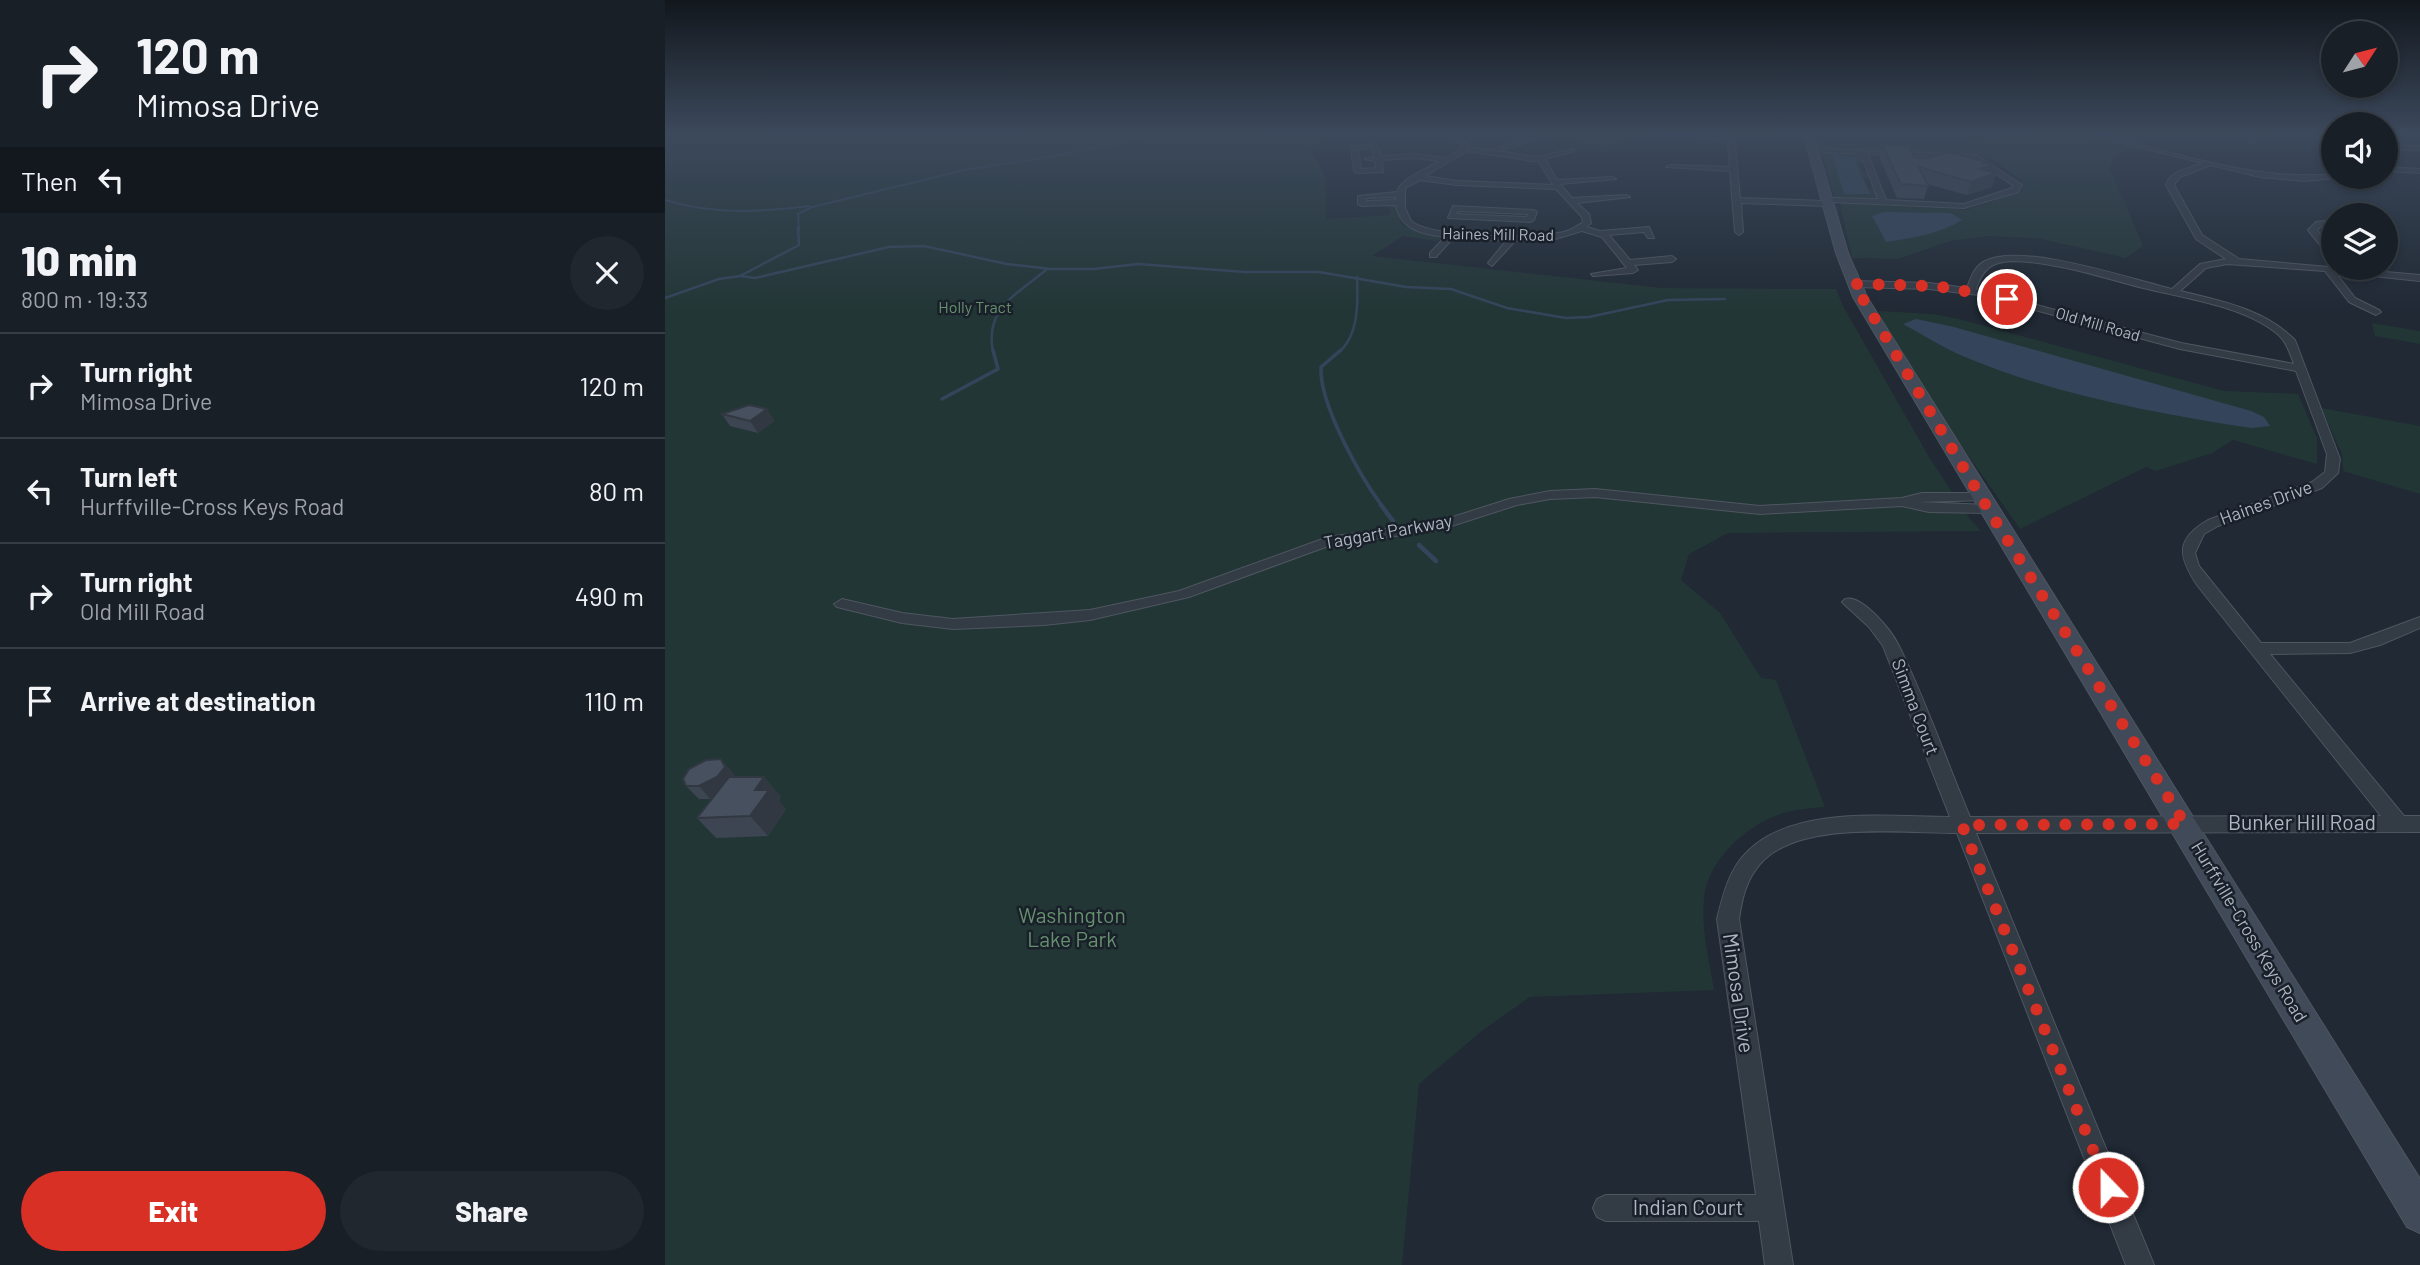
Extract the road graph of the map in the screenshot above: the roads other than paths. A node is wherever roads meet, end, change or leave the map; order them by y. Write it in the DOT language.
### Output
graph roads {
  1 [pos="1402,192"];
  2 [pos="1562,192"];
  3 [pos="1575,192"];
  4 [pos="1736,192"];
  5 [pos="1824,192"];
  6 [pos="1879,192"];
  7 [pos="2009,192"];
  8 [pos="2174,192"];
  9 [pos="1626,197"];
  10 [pos="1581,200"];
  11 [pos="1737,200"];
  12 [pos="1569,201"];
  13 [pos="1827,202"];
  14 [pos="1883,202"];
  15 [pos="1492,214"];
  16 [pos="2321,224"];
  17 [pos="1581,228"];
  18 [pos="1739,232"];
  19 [pos="1602,233"];
  20 [pos="1451,235"];
  21 [pos="1482,236"];
  22 [pos="1651,236"];
  23 [pos="1514,237"];
  24 [pos="2321,242"];
  25 [pos="1433,256"];
  26 [pos="1672,259"];
  27 [pos="2236,261"];
  28 [pos="1492,263"];
  29 [pos="1627,263"];
  30 [pos="2321,268"];
  31 [pos="1596,274"];
  32 [pos="2398,275"];
  33 [pos="2420,278"];
  34 [pos="2336,280"];
  35 [pos="1854,284"];
  36 [pos="1970,291"];
  37 [pos="2174,292"];
  38 [pos="2377,312"];
  39 [pos="2300,368"];
  40 [pos="1902,502"];
  41 [pos="1985,503"];
  42 [pos="1850,602"];
  43 [pos="842,604"];
  44 [pos="2420,622"];
  45 [pos="2256,649"];
  46 [pos="2397,822"];
  47 [pos="2185,824"];
  48 [pos="2420,824"];
  49 [pos="1962,825"];
  50 [pos="1606,1208"];
  51 [pos="1770,1208"];
  52 [pos="2420,1214"];
  53 [pos="1779,1265"];
  54 [pos="2140,1265"];
  1 -- 20 [label="street, Haines Mill Road"];
  2 -- 12 [label="street"];
  3 -- 10 [label="street"];
  4 -- 11 [label="street"];
  5 -- 13 [label="main road, Hurffville-Cross Keys Road"];
  6 -- 14 [label="street"];
  7 -- 14 [label="street"];
  8 -- 27 [label="street"];
  9 -- 10 [label="street"];
  10 -- 12 [label="street"];
  11 -- 13 [label="street"];
  11 -- 18 [label="street"];
  12 -- 17 [label="street"];
  13 -- 14 [label="street"];
  13 -- 35 [label="main road, Hurffville-Cross Keys Road"];
  15 -- 21 [label="street"];
  16 -- 24 [label="street"];
  17 -- 19 [label="street"];
  17 -- 23 [label="street, Haines Mill Road"];
  19 -- 22 [label="street"];
  19 -- 29 [label="street"];
  20 -- 21 [label="street, Haines Mill Road"];
  20 -- 25 [label="street"];
  21 -- 23 [label="street, Haines Mill Road"];
  23 -- 28 [label="street"];
  26 -- 29 [label="street"];
  27 -- 30 [label="street"];
  27 -- 37 [label="street"];
  29 -- 31 [label="street"];
  32 -- 33 [label="street"];
  34 -- 38 [label="street"];
  35 -- 36 [label="street, Old Mill Road"];
  35 -- 41 [label="main road, Hurffville-Cross Keys Road"];
  36 -- 37 [label="street, Haines Drive"];
  36 -- 39 [label="street, Old Mill Road"];
  37 -- 39 [label="street, Haines Drive"];
  39 -- 45 [label="street, Haines Drive"];
  40 -- 41 [label="street, Taggart Parkway"];
  40 -- 43 [label="street, Taggart Parkway"];
  41 -- 47 [label="main road, Hurffville-Cross Keys Road"];
  42 -- 49 [label="street, Simma Court"];
  44 -- 45 [label="street"];
  45 -- 46 [label="street, Haines Drive"];
  46 -- 47 [label="street, Bunker Hill Road"];
  46 -- 48 [label="street, Bunker Hill Road"];
  47 -- 49 [label="street, Mimosa Drive"];
  47 -- 52 [label="main road, Hurffville-Cross Keys Road"];
  49 -- 51 [label="street, Mimosa Drive"];
  49 -- 54 [label="street"];
  50 -- 51 [label="street, Indian Court"];
  51 -- 53 [label="street, Mimosa Drive"];
}
